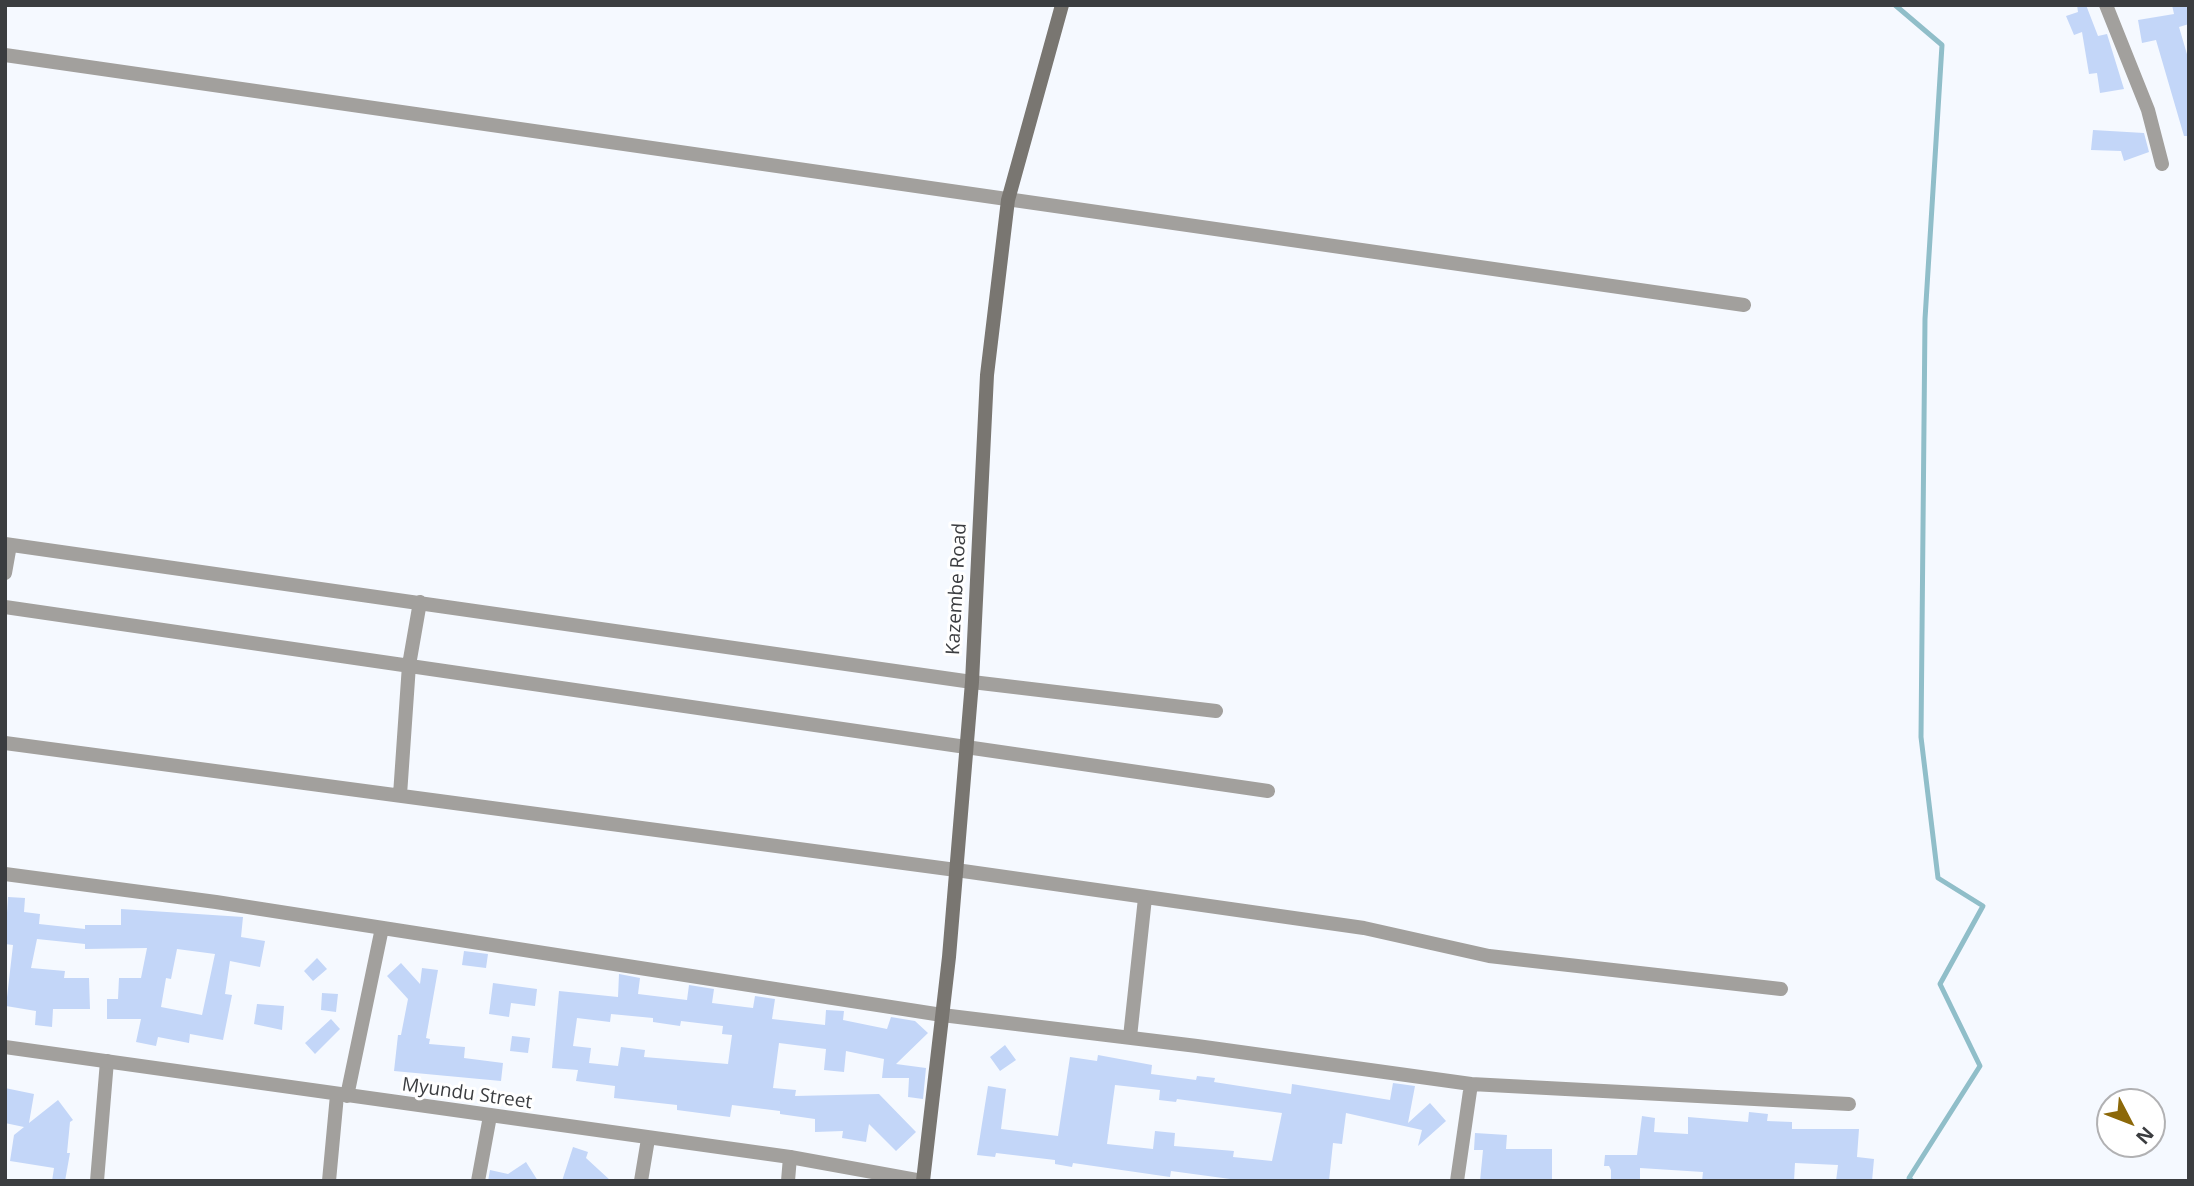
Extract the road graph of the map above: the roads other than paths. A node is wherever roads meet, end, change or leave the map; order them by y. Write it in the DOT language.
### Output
graph roads {
  1 [pos="1062,5"];
  2 [pos="2106,5"];
  3 [pos="5,55"];
  4 [pos="2162,164"];
  5 [pos="1008,200"];
  6 [pos="1744,306"];
  7 [pos="8,544"];
  8 [pos="5,573"];
  9 [pos="420,602"];
  10 [pos="5,607"];
  11 [pos="409,666"];
  12 [pos="972,682"];
  13 [pos="1216,710"];
  14 [pos="5,743"];
  15 [pos="966,749"];
  16 [pos="1268,791"];
  17 [pos="400,795"];
  18 [pos="957,870"];
  19 [pos="5,874"];
  20 [pos="1145,898"];
  21 [pos="382,928"];
  22 [pos="1781,989"];
  23 [pos="942,1015"];
  24 [pos="1129,1037"];
  25 [pos="5,1047"];
  26 [pos="107,1061"];
  27 [pos="1471,1084"];
  28 [pos="342,1095"];
  29 [pos="1849,1104"];
  30 [pos="490,1116"];
  31 [pos="648,1139"];
  32 [pos="790,1157"];
  33 [pos="97,1181"];
  34 [pos="328,1181"];
  35 [pos="478,1181"];
  36 [pos="640,1181"];
  37 [pos="788,1181"];
  38 [pos="923,1181"];
  39 [pos="1457,1181"];
  1 -- 5 [label="main road, Kazembe Road"];
  2 -- 4 [label="street"];
  3 -- 5 [label="street"];
  5 -- 6 [label="street"];
  5 -- 12 [label="main road, Kazembe Road"];
  7 -- 8 [label="street"];
  7 -- 9 [label="street"];
  9 -- 11 [label="street"];
  9 -- 12 [label="street"];
  10 -- 11 [label="street"];
  11 -- 15 [label="street"];
  11 -- 17 [label="street"];
  12 -- 13 [label="street"];
  12 -- 15 [label="main road, Kazembe Road"];
  14 -- 17 [label="street"];
  15 -- 16 [label="street"];
  15 -- 18 [label="main road, Kazembe Road"];
  17 -- 18 [label="street"];
  18 -- 20 [label="street"];
  18 -- 23 [label="main road, Kazembe Road"];
  19 -- 21 [label="street"];
  20 -- 22 [label="street"];
  20 -- 24 [label="street"];
  21 -- 23 [label="street"];
  21 -- 28 [label="street"];
  23 -- 24 [label="street"];
  23 -- 38 [label="main road, Kazembe Road"];
  24 -- 27 [label="street"];
  25 -- 26 [label="street, Myundu Street"];
  26 -- 28 [label="street, Myundu Street"];
  26 -- 33 [label="street"];
  27 -- 29 [label="street"];
  27 -- 39 [label="street"];
  28 -- 30 [label="street, Myundu Street"];
  28 -- 34 [label="street"];
  30 -- 31 [label="street, Myundu Street"];
  30 -- 35 [label="street"];
  31 -- 32 [label="street, Myundu Street"];
  31 -- 36 [label="street"];
  32 -- 37 [label="street"];
  32 -- 38 [label="street, Myundu Street"];
}
